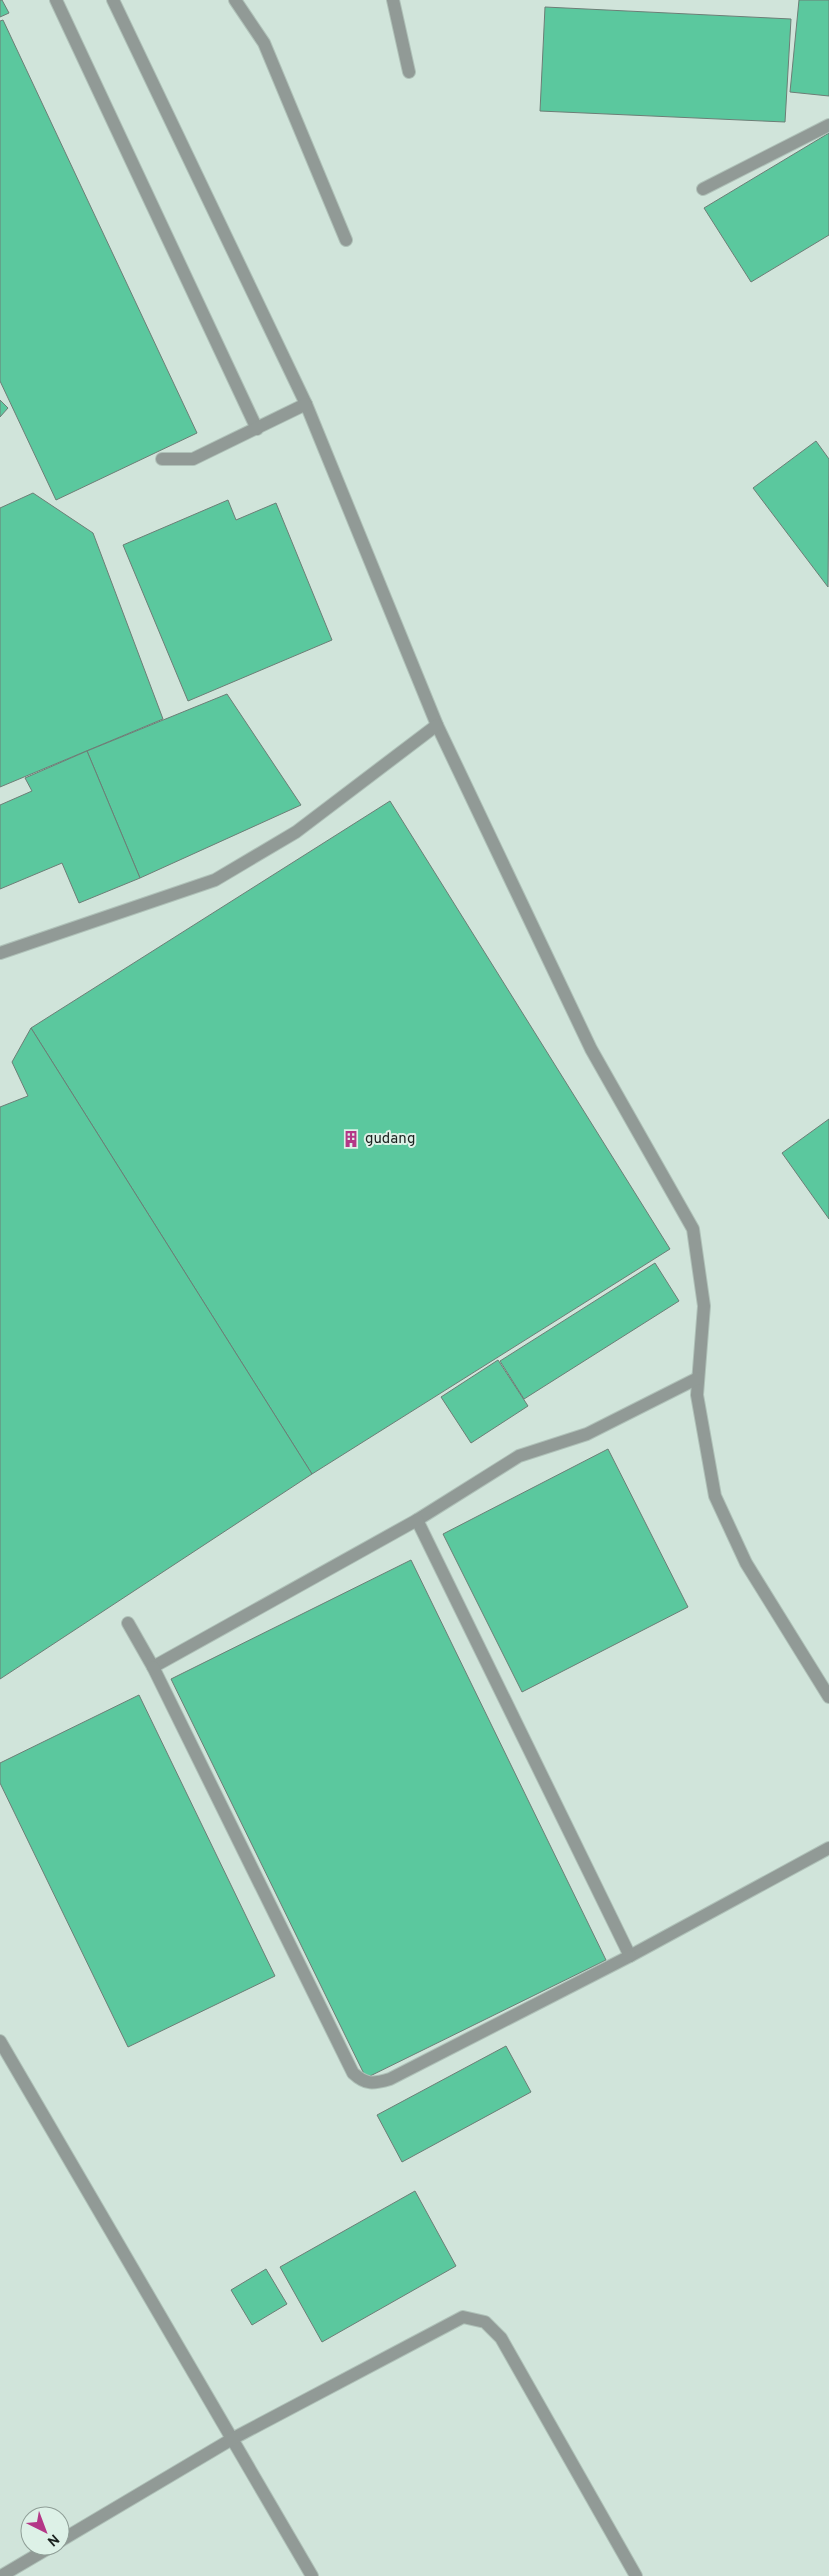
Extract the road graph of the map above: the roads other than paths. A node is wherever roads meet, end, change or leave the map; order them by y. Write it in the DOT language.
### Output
graph roads {
  1 [pos="56,0"];
  2 [pos="234,0"];
  3 [pos="393,0"];
  4 [pos="116,1"];
  5 [pos="409,72"];
  6 [pos="829,125"];
  7 [pos="703,189"];
  8 [pos="346,240"];
  9 [pos="306,404"];
  10 [pos="257,428"];
  11 [pos="162,459"];
  12 [pos="437,725"];
  13 [pos="0,953"];
  14 [pos="698,1378"];
  15 [pos="417,1520"];
  16 [pos="128,1623"];
  17 [pos="153,1667"];
  18 [pos="829,1697"];
  19 [pos="829,1848"];
  20 [pos="630,1956"];
  21 [pos="0,2041"];
  22 [pos="232,2439"];
  23 [pos="70,2535"];
  24 [pos="35,2556"];
  25 [pos="1,2576"];
  26 [pos="312,2576"];
  27 [pos="636,2576"];
  1 -- 10 [label="lane"];
  2 -- 8 [label="lane"];
  3 -- 5 [label="lane"];
  4 -- 9 [label="lane"];
  6 -- 7 [label="lane"];
  9 -- 10 [label="lane"];
  9 -- 12 [label="lane"];
  10 -- 11 [label="lane"];
  12 -- 13 [label="lane"];
  12 -- 14 [label="lane"];
  14 -- 15 [label="lane"];
  14 -- 18 [label="lane"];
  15 -- 17 [label="lane"];
  15 -- 20 [label="lane"];
  16 -- 17 [label="lane"];
  17 -- 20 [label="lane"];
  19 -- 20 [label="lane"];
  21 -- 22 [label="lane"];
  22 -- 23 [label="lane"];
  22 -- 26 [label="lane"];
  22 -- 27 [label="lane"];
  24 -- 25 [label="lane"];
}
